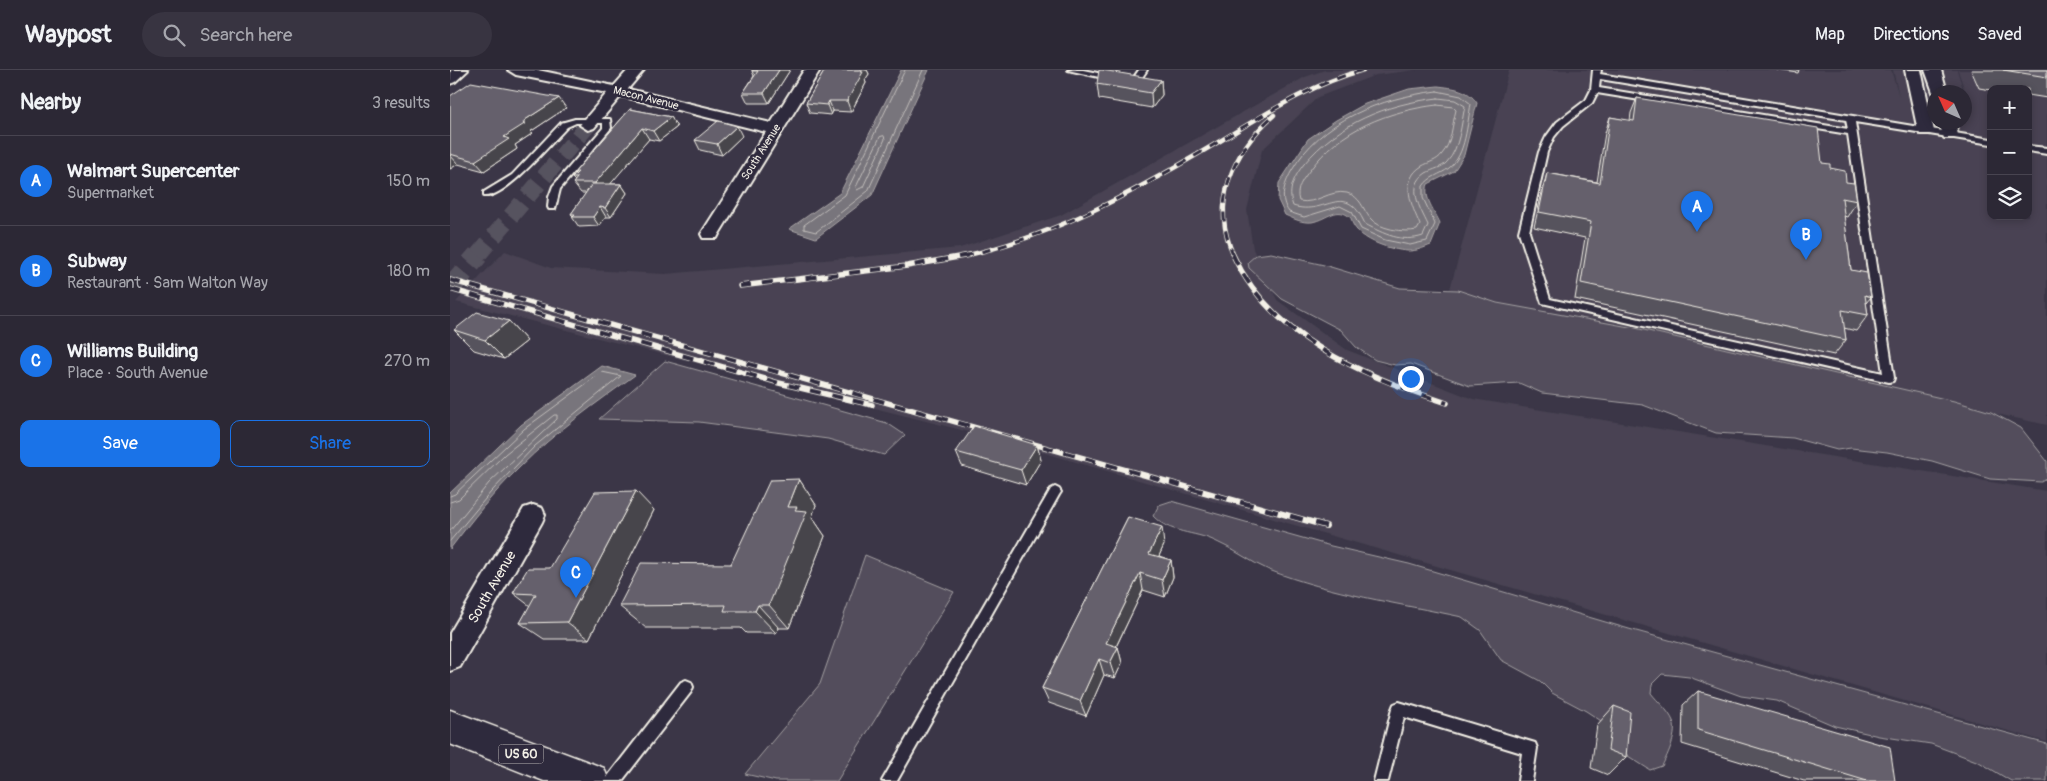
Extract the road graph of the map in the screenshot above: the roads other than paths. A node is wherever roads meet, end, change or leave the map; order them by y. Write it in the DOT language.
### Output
graph roads {
  1 [pos="460,70"];
  2 [pos="516,70"];
  3 [pos="636,70"];
  4 [pos="812,70"];
  5 [pos="1072,70"];
  6 [pos="1142,70"];
  7 [pos="1913,70"];
  8 [pos="1933,70"];
  9 [pos="1597,73"];
  10 [pos="450,79"];
  11 [pos="1938,85"];
  12 [pos="1595,90"];
  13 [pos="618,91"];
  14 [pos="1850,118"];
  15 [pos="590,123"];
  16 [pos="775,129"];
  17 [pos="1938,130"];
  18 [pos="1952,130"];
  19 [pos="1926,131"];
  20 [pos="1852,132"];
  21 [pos="1987,141"];
  22 [pos="2032,149"];
  23 [pos="2047,151"];
  24 [pos="487,194"];
  25 [pos="552,208"];
  26 [pos="710,234"];
  27 [pos="1055,492"];
  28 [pos="534,515"];
  29 [pos="450,658"];
  30 [pos="686,687"];
  31 [pos="450,727"];
  32 [pos="591,781"];
  33 [pos="613,781"];
  34 [pos="889,781"];
  35 [pos="1381,781"];
  36 [pos="1525,781"];
  1 -- 10 [label="street"];
  2 -- 13 [label="street, Macon Avenue"];
  3 -- 13 [label="street"];
  4 -- 16 [label="street, South Avenue"];
  5 -- 6 [label="lane"];
  7 -- 19 [label="street"];
  8 -- 11 [label="street"];
  9 -- 12 [label="lane"];
  9 -- 14 [label="lane"];
  12 -- 20 [label="lane"];
  12 -- 20 [label="lane"];
  13 -- 15 [label="street"];
  13 -- 16 [label="street, Macon Avenue"];
  14 -- 19 [label="lane"];
  14 -- 20 [label="lane"];
  15 -- 24 [label="lane"];
  15 -- 25 [label="lane"];
  16 -- 26 [label="street, South Avenue"];
  17 -- 19 [label="lane"];
  18 -- 21 [label="lane"];
  22 -- 23 [label="lane"];
  27 -- 34 [label="lane"];
  28 -- 29 [label="street, South Avenue"];
  30 -- 33 [label="lane"];
  31 -- 32 [label="main road, US 60"];
  35 -- 36 [label="lane"];
}
